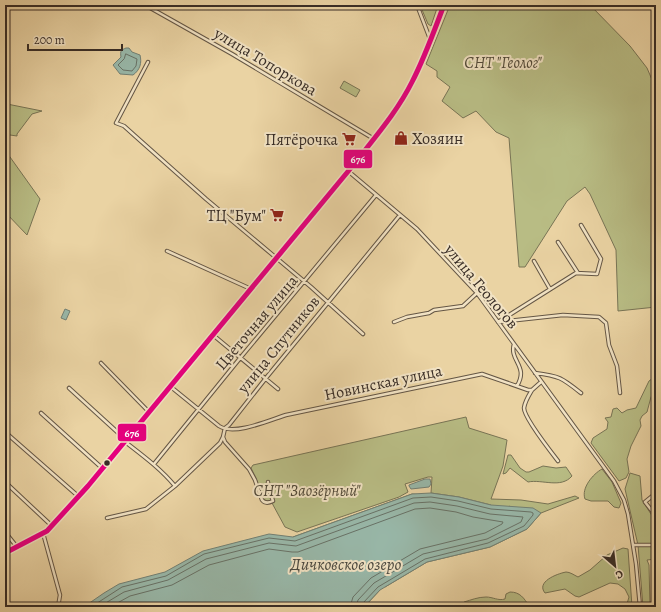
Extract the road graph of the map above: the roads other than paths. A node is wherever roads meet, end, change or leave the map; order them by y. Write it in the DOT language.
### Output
graph roads {
  1 [pos="145,5"];
  2 [pos="417,5"];
  3 [pos="444,5"];
  4 [pos="430,39"];
  5 [pos="148,62"];
  6 [pos="374,139"];
  7 [pos="348,171"];
  8 [pos="376,195"];
  9 [pos="400,215"];
  10 [pos="581,225"];
  11 [pos="558,242"];
  12 [pos="167,251"];
  13 [pos="276,258"];
  14 [pos="534,261"];
  15 [pos="578,274"];
  16 [pos="305,282"];
  17 [pos="251,288"];
  18 [pos="550,289"];
  19 [pos="476,293"];
  20 [pos="328,302"];
  21 [pos="394,322"];
  22 [pos="498,322"];
  23 [pos="363,334"];
  24 [pos="213,335"];
  25 [pos="514,344"];
  26 [pos="241,357"];
  27 [pos="101,363"];
  28 [pos="535,373"];
  29 [pos="266,378"];
  30 [pos="541,382"];
  31 [pos="170,386"];
  32 [pos="517,386"];
  33 [pos="69,388"];
  34 [pos="278,389"];
  35 [pos="532,390"];
  36 [pos="581,393"];
  37 [pos="620,393"];
  38 [pos="198,409"];
  39 [pos="149,412"];
  40 [pos="41,413"];
  41 [pos="225,428"];
  42 [pos="5,432"];
  43 [pos="223,436"];
  44 [pos="125,440"];
  45 [pos="558,461"];
  46 [pos="154,464"];
  47 [pos="102,468"];
  48 [pos="5,482"];
  49 [pos="268,482"];
  50 [pos="175,486"];
  51 [pos="656,493"];
  52 [pos="78,496"];
  53 [pos="656,516"];
  54 [pos="107,518"];
  55 [pos="52,526"];
  56 [pos="5,532"];
  57 [pos="43,533"];
  58 [pos="633,545"];
  59 [pos="656,545"];
  60 [pos="18,547"];
  61 [pos="5,554"];
  62 [pos="58,607"];
  63 [pos="640,607"];
  1 -- 6 [label="street, улица Топоркова"];
  2 -- 4 [label="street"];
  3 -- 4 [label="main road"];
  4 -- 6 [label="main road"];
  5 -- 13 [label="street"];
  6 -- 7 [label="main road"];
  7 -- 8 [label="street, улица Геологов"];
  7 -- 13 [label="main road"];
  8 -- 9 [label="street, улица Геологов"];
  8 -- 16 [label="street, Цветочная улица"];
  9 -- 19 [label="street, улица Геологов"];
  9 -- 20 [label="street, улица Спутников"];
  10 -- 15 [label="street"];
  11 -- 15 [label="street"];
  12 -- 17 [label="street"];
  13 -- 16 [label="street"];
  13 -- 17 [label="main road"];
  14 -- 18 [label="street"];
  15 -- 18 [label="street"];
  16 -- 20 [label="street"];
  16 -- 26 [label="street, Цветочная улица"];
  17 -- 24 [label="main road"];
  18 -- 22 [label="street"];
  19 -- 21 [label="street"];
  19 -- 22 [label="street, улица Геологов"];
  20 -- 23 [label="street"];
  20 -- 29 [label="street, улица Спутников"];
  22 -- 25 [label="street, улица Геологов"];
  22 -- 37 [label="street"];
  24 -- 26 [label="street"];
  24 -- 31 [label="main road"];
  25 -- 28 [label="street, улица Геологов"];
  25 -- 32 [label="street"];
  26 -- 29 [label="street"];
  26 -- 38 [label="street, Цветочная улица"];
  27 -- 39 [label="street"];
  28 -- 30 [label="street, улица Геологов"];
  28 -- 36 [label="street"];
  29 -- 34 [label="street"];
  29 -- 41 [label="street, улица Спутников"];
  30 -- 35 [label="street"];
  30 -- 58 [label="street, улица Геологов"];
  31 -- 38 [label="street"];
  31 -- 39 [label="main road"];
  32 -- 35 [label="street, Новинская улица"];
  32 -- 41 [label="street, Новинская улица"];
  33 -- 44 [label="street"];
  35 -- 45 [label="street"];
  38 -- 41 [label="street"];
  38 -- 46 [label="street, Цветочная улица"];
  39 -- 44 [label="main road"];
  40 -- 47 [label="street"];
  41 -- 43 [label="street, улица Спутников"];
  42 -- 52 [label="street"];
  43 -- 49 [label="street"];
  43 -- 50 [label="street, улица Спутников"];
  44 -- 46 [label="street"];
  44 -- 47 [label="main road"];
  46 -- 50 [label="street"];
  47 -- 52 [label="main road"];
  48 -- 55 [label="street"];
  50 -- 54 [label="street, улица Спутников"];
  51 -- 53 [label="street"];
  52 -- 55 [label="main road"];
  55 -- 57 [label="main road"];
  56 -- 60 [label="street"];
  57 -- 60 [label="main road"];
  57 -- 62 [label="street"];
  58 -- 59 [label="street"];
  58 -- 63 [label="street, улица Геологов"];
  60 -- 61 [label="main road"];
}
